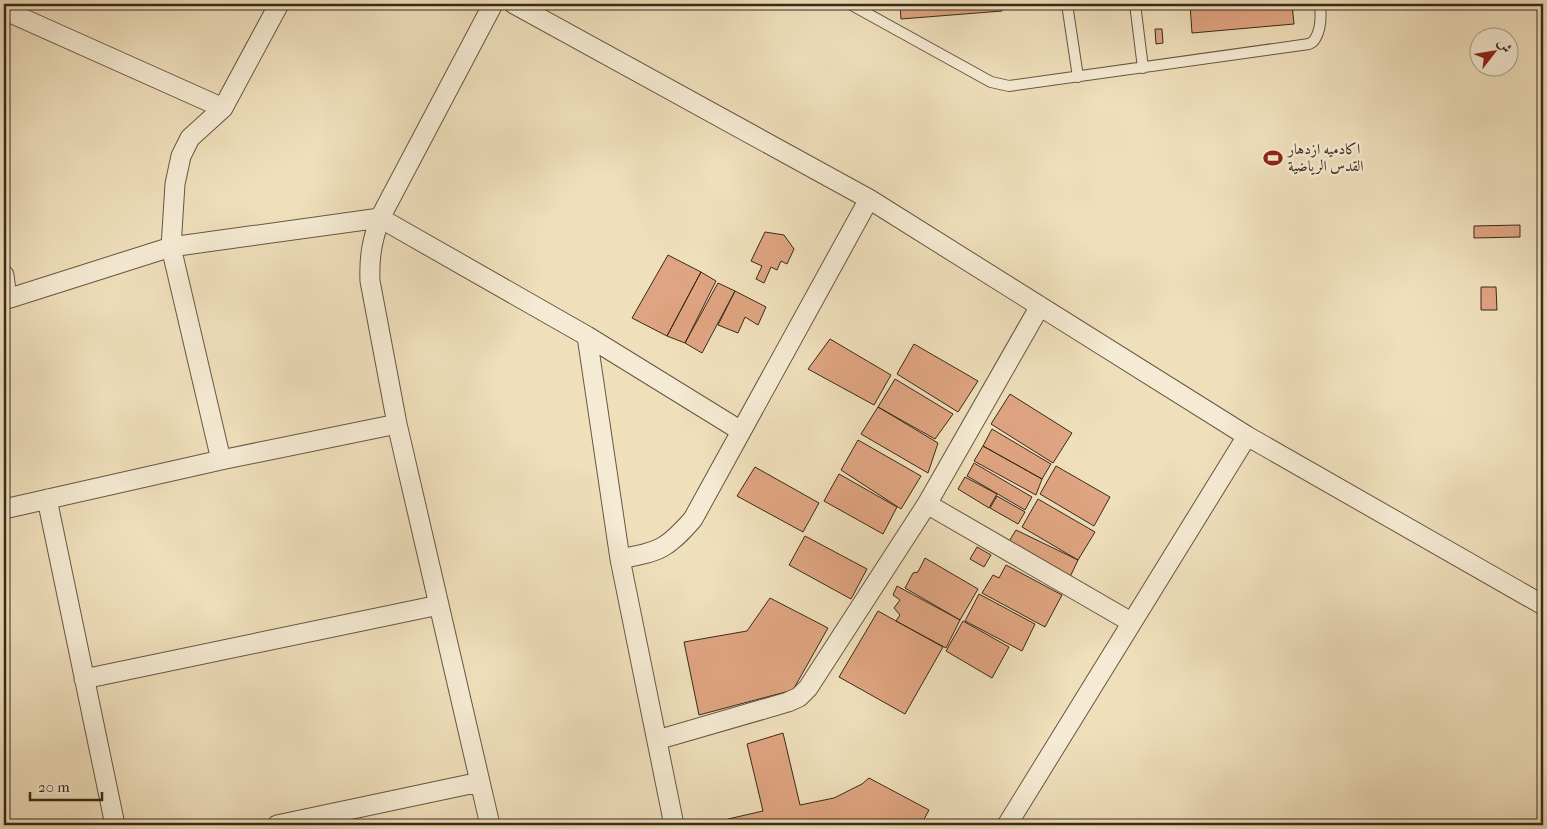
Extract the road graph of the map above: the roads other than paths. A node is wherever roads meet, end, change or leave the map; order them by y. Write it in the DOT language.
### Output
graph roads {
  1 [pos="279,4"];
  2 [pos="494,4"];
  3 [pos="514,4"];
  4 [pos="850,4"];
  5 [pos="1067,4"];
  6 [pos="1135,4"];
  7 [pos="1320,4"];
  8 [pos="867,9"];
  9 [pos="4,10"];
  10 [pos="1143,68"];
  11 [pos="1078,77"];
  12 [pos="223,108"];
  13 [pos="869,199"];
  14 [pos="380,218"];
  15 [pos="171,247"];
  16 [pos="4,275"];
  17 [pos="6,300"];
  18 [pos="1040,306"];
  19 [pos="587,336"];
  20 [pos="397,424"];
  21 [pos="741,431"];
  22 [pos="1248,436"];
  23 [pos="221,460"];
  24 [pos="47,499"];
  25 [pos="927,504"];
  26 [pos="4,509"];
  27 [pos="620,559"];
  28 [pos="439,605"];
  29 [pos="1543,605"];
  30 [pos="1131,622"];
  31 [pos="84,679"];
  32 [pos="657,740"];
  33 [pos="480,782"];
  34 [pos="115,825"];
  35 [pos="277,825"];
  36 [pos="490,825"];
  37 [pos="674,825"];
  38 [pos="1007,825"];
  1 -- 12 [label="street"];
  2 -- 14 [label="street"];
  3 -- 13 [label="street"];
  4 -- 8 [label="lane"];
  5 -- 11 [label="lane"];
  6 -- 10 [label="lane"];
  7 -- 10 [label="lane"];
  8 -- 11 [label="lane"];
  9 -- 12 [label="street"];
  10 -- 11 [label="lane"];
  12 -- 15 [label="street"];
  13 -- 18 [label="street"];
  13 -- 21 [label="street"];
  14 -- 15 [label="street"];
  14 -- 19 [label="street"];
  14 -- 20 [label="street"];
  15 -- 17 [label="street"];
  15 -- 23 [label="street"];
  16 -- 17 [label="street"];
  18 -- 22 [label="street"];
  18 -- 25 [label="street"];
  19 -- 21 [label="street"];
  19 -- 27 [label="street"];
  20 -- 23 [label="street"];
  20 -- 28 [label="street"];
  21 -- 27 [label="street"];
  22 -- 29 [label="street"];
  22 -- 30 [label="street"];
  23 -- 24 [label="street"];
  24 -- 26 [label="street"];
  24 -- 31 [label="street"];
  25 -- 30 [label="street"];
  25 -- 32 [label="street"];
  27 -- 32 [label="street"];
  28 -- 31 [label="street"];
  28 -- 33 [label="street"];
  30 -- 38 [label="street"];
  31 -- 34 [label="street"];
  32 -- 37 [label="street"];
  33 -- 35 [label="street"];
  33 -- 36 [label="street"];
}
